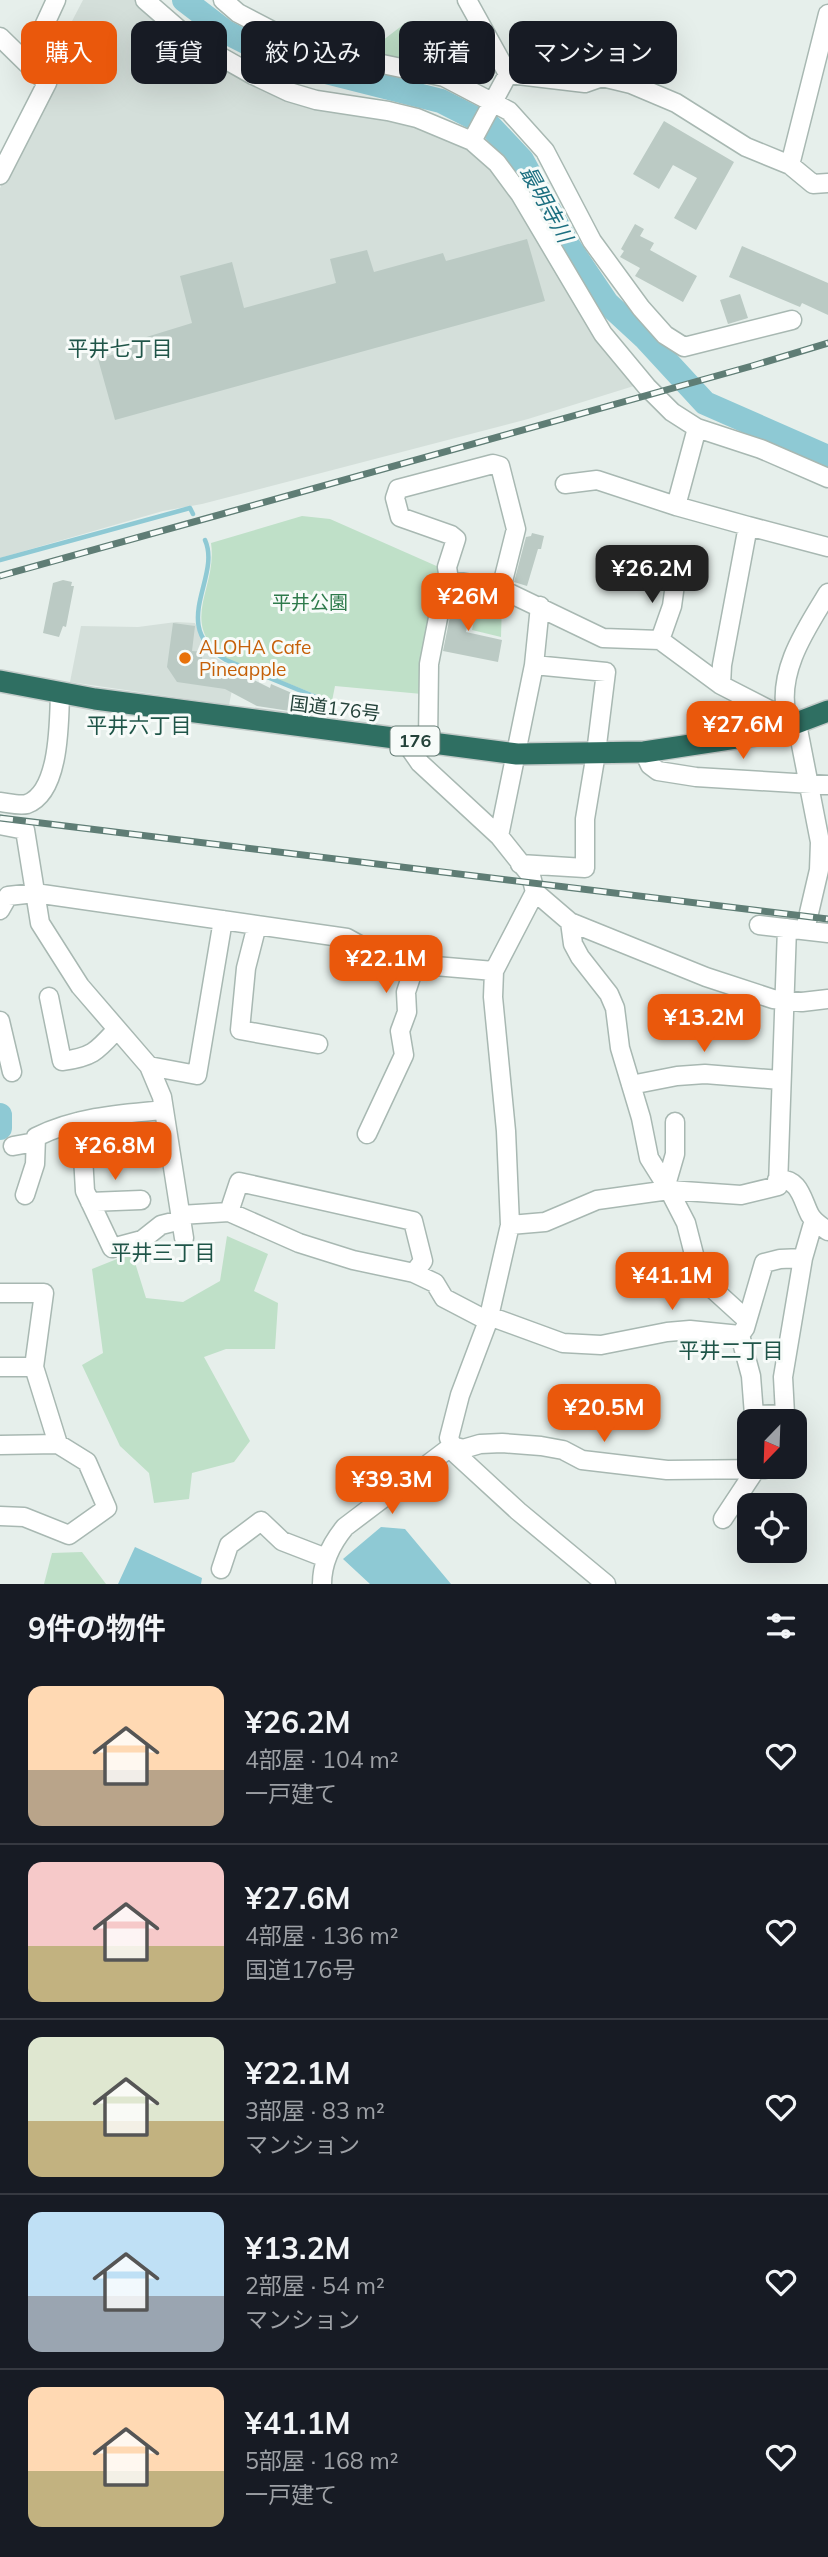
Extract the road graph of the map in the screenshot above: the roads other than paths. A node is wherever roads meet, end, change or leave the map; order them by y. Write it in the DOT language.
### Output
graph roads {
  1 [pos="56,0"];
  2 [pos="145,0"];
  3 [pos="223,0"];
  4 [pos="467,0"];
  5 [pos="828,14"];
  6 [pos="46,21"];
  7 [pos="0,37"];
  8 [pos="21,57"];
  9 [pos="508,74"];
  10 [pos="46,84"];
  11 [pos="491,104"];
  12 [pos="474,137"];
  13 [pos="790,165"];
  14 [pos="0,175"];
  15 [pos="828,183"];
  16 [pos="792,320"];
  17 [pos="697,428"];
  18 [pos="828,478"];
  19 [pos="565,484"];
  20 [pos="676,506"];
  21 [pos="748,526"];
  22 [pos="828,547"];
  23 [pos="676,577"];
  24 [pos="449,580"];
  25 [pos="501,589"];
  26 [pos="828,593"];
  27 [pos="540,606"];
  28 [pos="660,640"];
  29 [pos="534,665"];
  30 [pos="0,681"];
  31 [pos="721,685"];
  32 [pos="60,693"];
  33 [pos="828,711"];
  34 [pos="792,720"];
  35 [pos="404,740"];
  36 [pos="428,743"];
  37 [pos="644,752"];
  38 [pos="596,753"];
  39 [pos="517,754"];
  40 [pos="819,785"];
  41 [pos="0,802"];
  42 [pos="0,825"];
  43 [pos="499,836"];
  44 [pos="520,864"];
  45 [pos="535,892"];
  46 [pos="35,893"];
  47 [pos="0,910"];
  48 [pos="223,920"];
  49 [pos="570,922"];
  50 [pos="257,925"];
  51 [pos="759,925"];
  52 [pos="796,929"];
  53 [pos="828,933"];
  54 [pos="494,971"];
  55 [pos="412,974"];
  56 [pos="48,998"];
  57 [pos="828,999"];
  58 [pos="786,1001"];
  59 [pos="0,1021"];
  60 [pos="117,1029"];
  61 [pos="318,1044"];
  62 [pos="149,1066"];
  63 [pos="12,1072"];
  64 [pos="780,1080"];
  65 [pos="631,1085"];
  66 [pos="164,1110"];
  67 [pos="81,1121"];
  68 [pos="675,1122"];
  69 [pos="366,1134"];
  70 [pos="35,1142"];
  71 [pos="13,1146"];
  72 [pos="777,1180"];
  73 [pos="668,1188"];
  74 [pos="25,1195"];
  75 [pos="141,1200"];
  76 [pos="90,1202"];
  77 [pos="229,1212"];
  78 [pos="181,1218"];
  79 [pos="510,1224"];
  80 [pos="821,1225"];
  81 [pos="184,1238"];
  82 [pos="803,1258"];
  83 [pos="414,1273"];
  84 [pos="0,1293"];
  85 [pos="489,1319"];
  86 [pos="743,1328"];
  87 [pos="0,1367"];
  88 [pos="34,1367"];
  89 [pos="754,1409"];
  90 [pos="785,1409"];
  91 [pos="58,1444"];
  92 [pos="0,1445"];
  93 [pos="452,1446"];
  94 [pos="737,1468"];
  95 [pos="752,1479"];
  96 [pos="0,1516"];
  97 [pos="723,1519"];
  98 [pos="326,1558"];
  99 [pos="221,1569"];
  100 [pos="322,1584"];
  101 [pos="606,1584"];
  1 -- 6 [label="street"];
  2 -- 12 [label="street"];
  3 -- 11 [label="street"];
  4 -- 9 [label="street"];
  5 -- 13 [label="street"];
  7 -- 8 [label="street"];
  9 -- 11 [label="street"];
  9 -- 13 [label="street"];
  10 -- 14 [label="street"];
  11 -- 12 [label="street"];
  11 -- 16 [label="street"];
  12 -- 17 [label="street"];
  13 -- 15 [label="street"];
  17 -- 18 [label="street"];
  17 -- 20 [label="street"];
  19 -- 20 [label="street"];
  20 -- 21 [label="street"];
  21 -- 22 [label="street"];
  21 -- 31 [label="street"];
  23 -- 28 [label="street"];
  24 -- 25 [label="street"];
  24 -- 25 [label="street"];
  24 -- 36 [label="street"];
  25 -- 27 [label="street"];
  26 -- 34 [label="street"];
  27 -- 28 [label="street"];
  27 -- 29 [label="street"];
  28 -- 31 [label="street"];
  29 -- 38 [label="street"];
  29 -- 39 [label="street"];
  30 -- 32 [label="highway, 国道176号 / 176"];
  31 -- 34 [label="street"];
  32 -- 35 [label="highway, 国道176号 / 176"];
  32 -- 41 [label="street"];
  33 -- 34 [label="highway, 国道176号 / 176"];
  34 -- 37 [label="highway, 国道176号 / 176"];
  34 -- 40 [label="street"];
  35 -- 36 [label="highway, 国道176号 / 176"];
  35 -- 43 [label="street"];
  36 -- 39 [label="highway, 国道176号 / 176"];
  37 -- 38 [label="highway, 国道176号 / 176"];
  37 -- 40 [label="street"];
  38 -- 39 [label="highway, 国道176号 / 176"];
  38 -- 44 [label="street"];
  39 -- 43 [label="street"];
  40 -- 52 [label="street"];
  42 -- 46 [label="street"];
  43 -- 44 [label="street"];
  44 -- 45 [label="street"];
  45 -- 49 [label="street"];
  45 -- 54 [label="street"];
  46 -- 47 [label="street"];
  46 -- 48 [label="street"];
  46 -- 60 [label="street"];
  48 -- 50 [label="street"];
  48 -- 62 [label="street"];
  49 -- 58 [label="street"];
  49 -- 65 [label="street"];
  50 -- 55 [label="street"];
  50 -- 61 [label="street"];
  51 -- 52 [label="street"];
  52 -- 53 [label="street"];
  52 -- 58 [label="street"];
  54 -- 55 [label="street"];
  54 -- 79 [label="street"];
  55 -- 69 [label="street"];
  56 -- 60 [label="street"];
  57 -- 58 [label="street"];
  58 -- 64 [label="street"];
  59 -- 63 [label="street"];
  60 -- 62 [label="street"];
  62 -- 66 [label="street"];
  64 -- 65 [label="street"];
  64 -- 72 [label="street"];
  65 -- 73 [label="street"];
  66 -- 67 [label="street"];
  66 -- 78 [label="street"];
  67 -- 70 [label="street"];
  67 -- 76 [label="street"];
  68 -- 73 [label="street"];
  70 -- 71 [label="street"];
  70 -- 74 [label="street"];
  72 -- 73 [label="street"];
  72 -- 80 [label="street"];
  73 -- 79 [label="street"];
  73 -- 86 [label="street"];
  75 -- 76 [label="street"];
  76 -- 78 [label="street"];
  77 -- 78 [label="street"];
  77 -- 83 [label="street"];
  77 -- 83 [label="street"];
  78 -- 81 [label="street"];
  79 -- 85 [label="street"];
  80 -- 82 [label="street"];
  82 -- 86 [label="street"];
  82 -- 90 [label="street"];
  83 -- 85 [label="street"];
  84 -- 88 [label="street"];
  85 -- 86 [label="street"];
  85 -- 93 [label="street"];
  86 -- 89 [label="street"];
  87 -- 88 [label="street"];
  88 -- 91 [label="street"];
  91 -- 92 [label="street"];
  91 -- 96 [label="street"];
  93 -- 94 [label="street"];
  93 -- 98 [label="street"];
  93 -- 101 [label="street"];
  95 -- 97 [label="street"];
  98 -- 99 [label="street"];
  98 -- 100 [label="street"];
}
